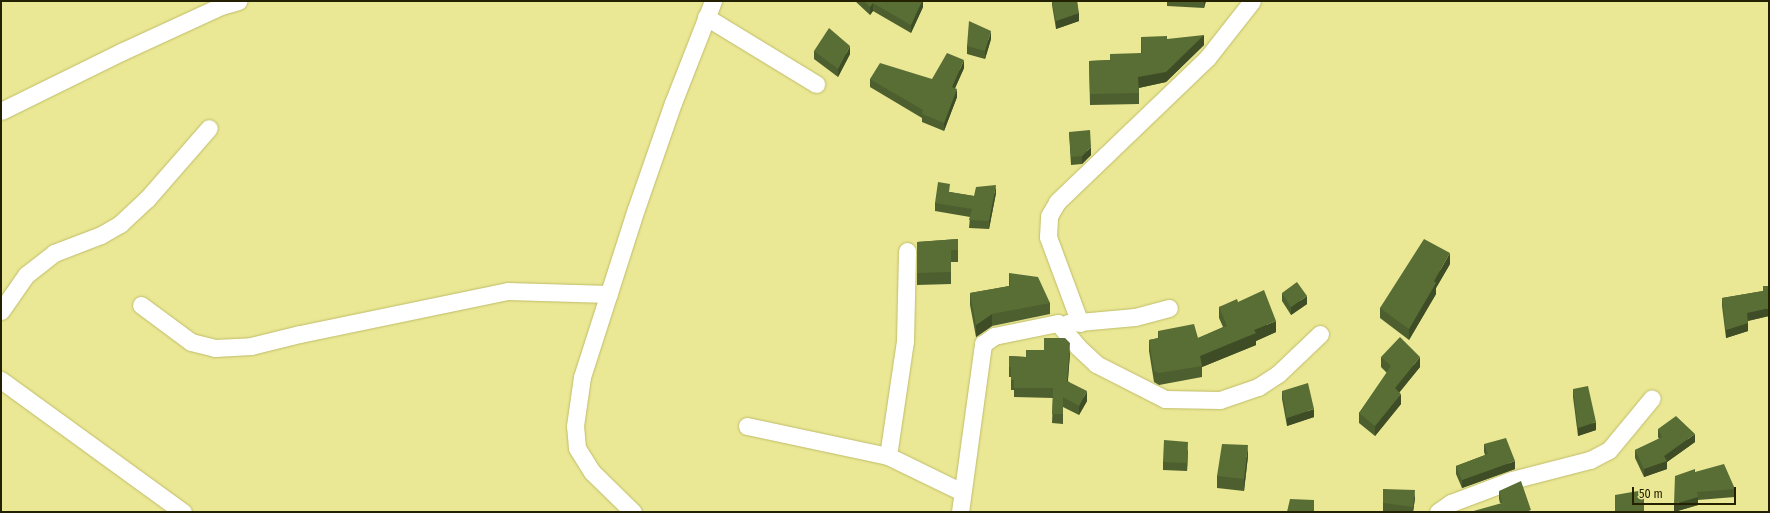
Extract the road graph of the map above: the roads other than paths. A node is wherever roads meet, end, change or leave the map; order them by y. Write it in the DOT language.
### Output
graph roads {
  1 [pos="238,1"];
  2 [pos="713,1"];
  3 [pos="1252,1"];
  4 [pos="706,17"];
  5 [pos="816,84"];
  6 [pos="1,111"];
  7 [pos="209,128"];
  8 [pos="907,251"];
  9 [pos="608,294"];
  10 [pos="141,304"];
  11 [pos="1169,308"];
  12 [pos="1,311"];
  13 [pos="1080,323"];
  14 [pos="1058,324"];
  15 [pos="1320,334"];
  16 [pos="1,380"];
  17 [pos="1652,398"];
  18 [pos="747,426"];
  19 [pos="888,456"];
  20 [pos="962,492"];
  21 [pos="183,512"];
  22 [pos="633,512"];
  23 [pos="960,512"];
  24 [pos="1438,512"];
  1 -- 6 [label="street"];
  2 -- 4 [label="street"];
  3 -- 13 [label="street"];
  4 -- 5 [label="street"];
  4 -- 9 [label="street"];
  7 -- 12 [label="street"];
  8 -- 19 [label="street"];
  9 -- 10 [label="street"];
  9 -- 22 [label="street"];
  11 -- 13 [label="street"];
  13 -- 14 [label="street"];
  14 -- 15 [label="street"];
  14 -- 20 [label="street"];
  16 -- 21 [label="street"];
  17 -- 24 [label="street"];
  18 -- 19 [label="street"];
  19 -- 20 [label="street"];
  20 -- 23 [label="street"];
}
